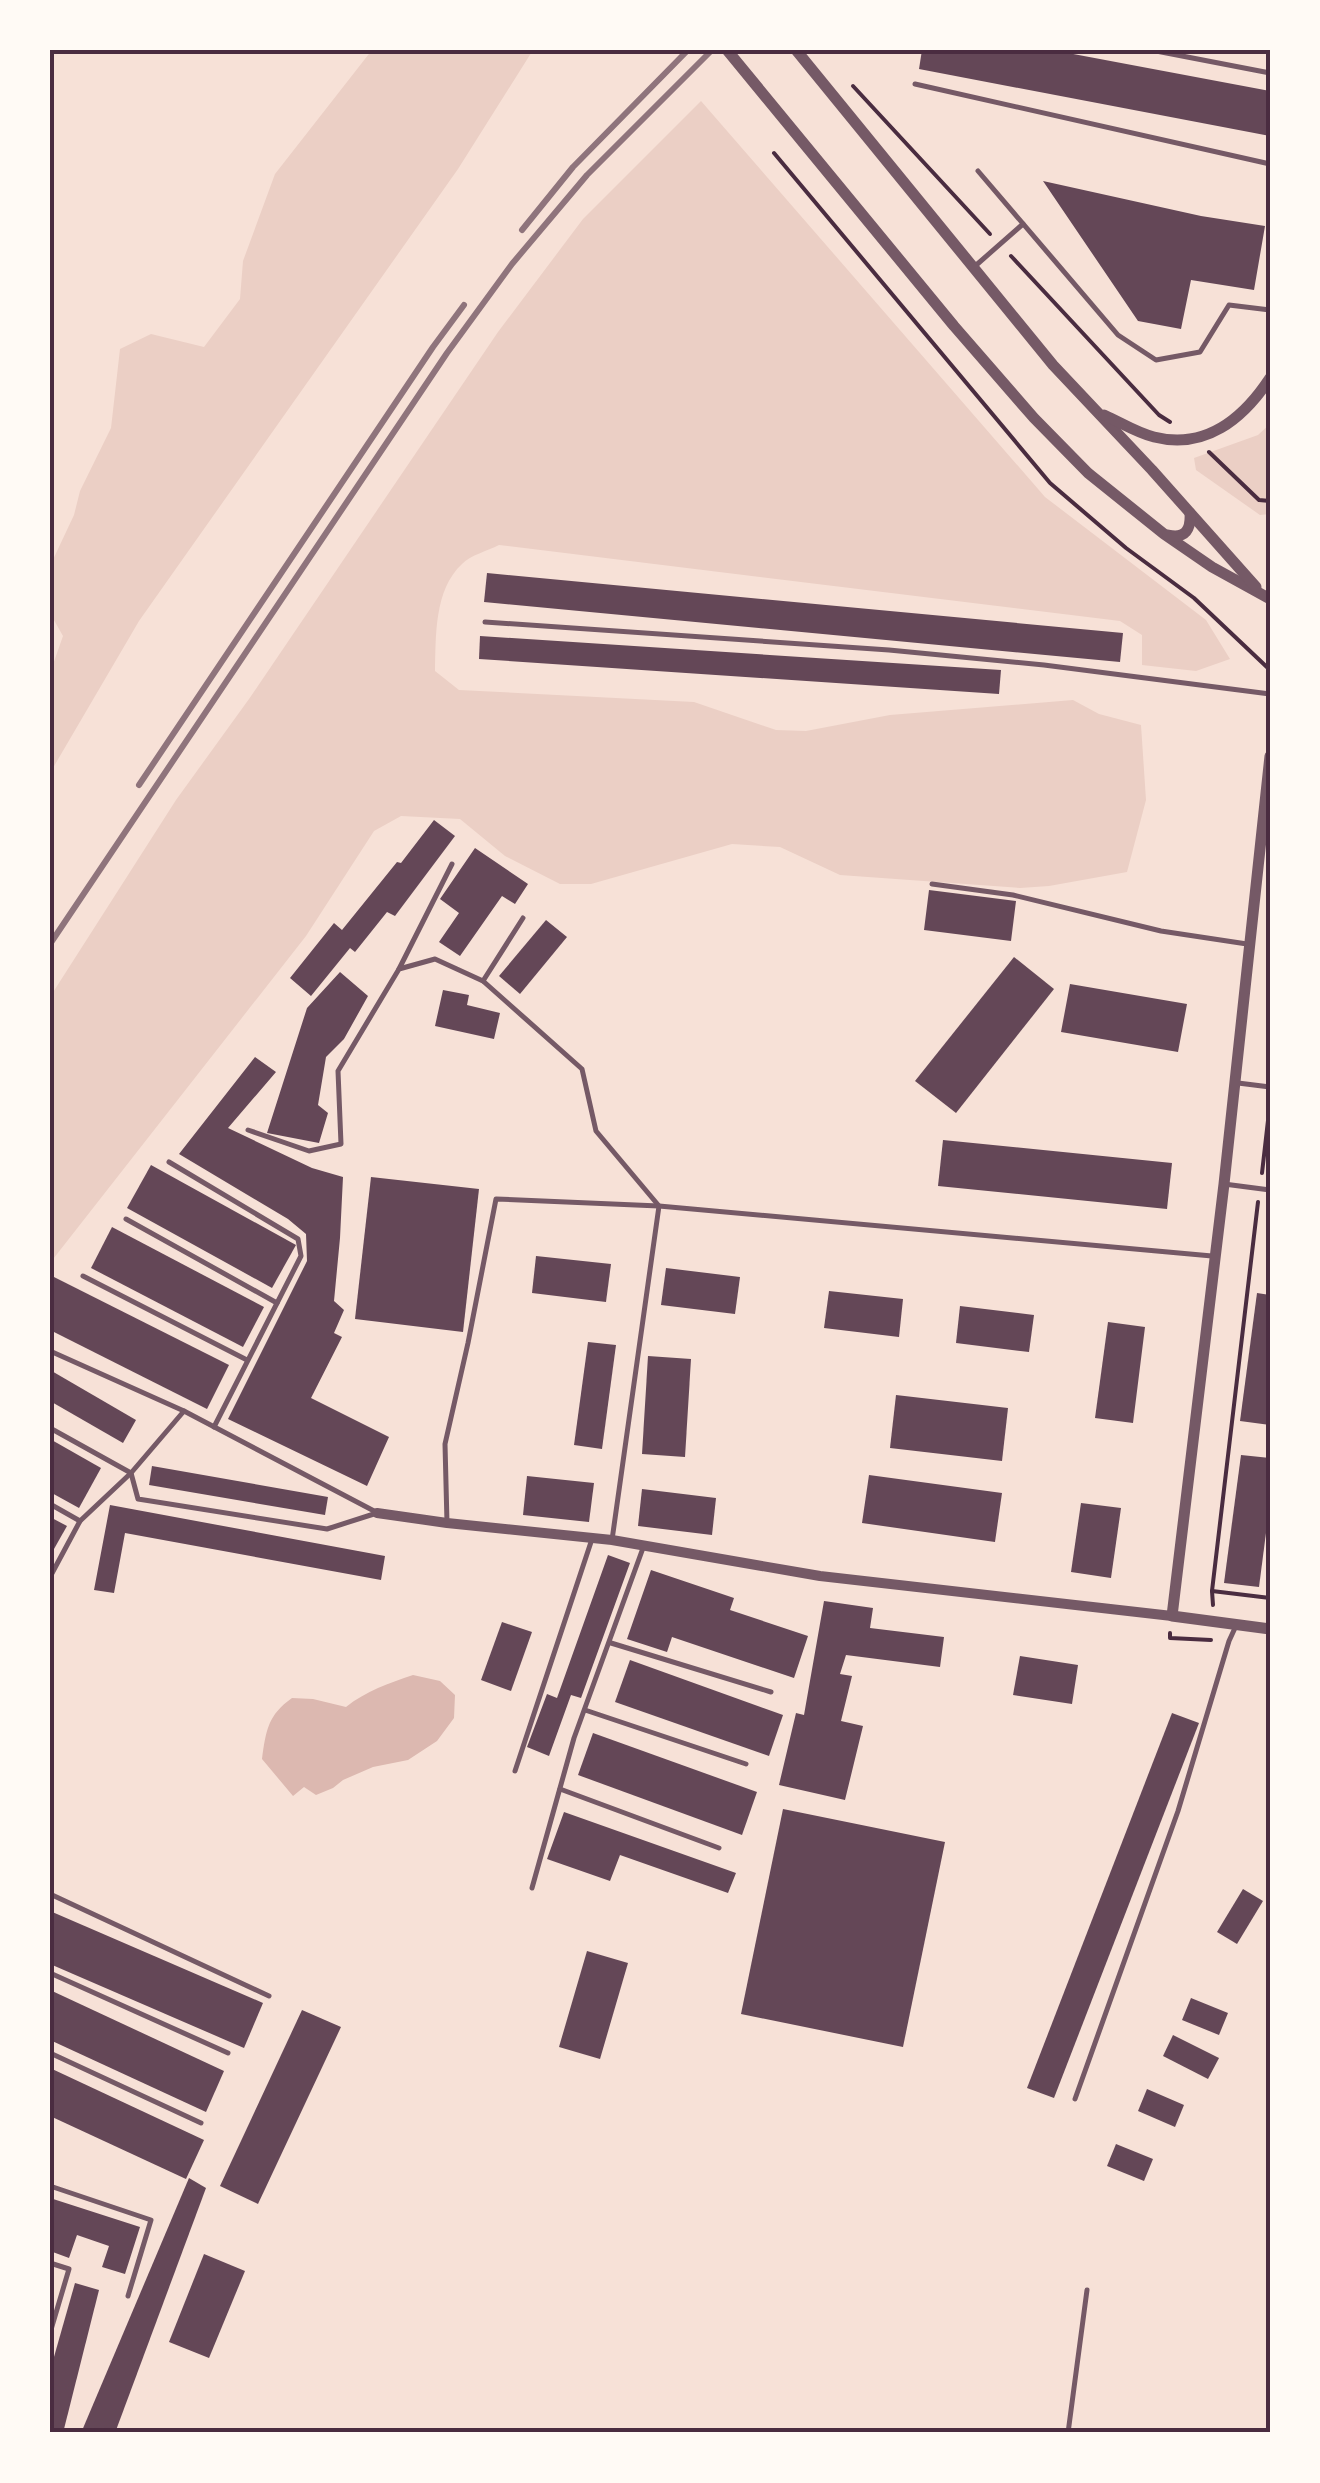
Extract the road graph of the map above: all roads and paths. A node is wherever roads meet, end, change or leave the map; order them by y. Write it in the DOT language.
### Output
graph roads {
  1 [pos="726,50"];
  2 [pos="796,50"];
  3 [pos="1150,50"];
  4 [pos="1270,72"];
  5 [pos="915,84"];
  6 [pos="853,86"];
  7 [pos="1270,164"];
  8 [pos="978,171"];
  9 [pos="1023,224"];
  10 [pos="1000,244"];
  11 [pos="974,268"];
  12 [pos="1270,310"];
  13 [pos="1270,378"];
  14 [pos="1095,412"];
  15 [pos="1196,440"];
  16 [pos="1270,501"];
  17 [pos="1190,512"];
  18 [pos="1164,534"];
  19 [pos="1266,596"];
  20 [pos="484,622"];
  21 [pos="1270,694"];
  22 [pos="1270,756"];
  23 [pos="1265,847"];
  24 [pos="452,864"];
  25 [pos="932,884"];
  26 [pos="523,918"];
  27 [pos="1250,945"];
  28 [pos="398,969"];
  29 [pos="483,982"];
  30 [pos="1235,1082"];
  31 [pos="1270,1087"];
  32 [pos="1270,1104"];
  33 [pos="248,1130"];
  34 [pos="170,1162"];
  35 [pos="1224,1184"];
  36 [pos="1260,1189"];
  37 [pos="1270,1190"];
  38 [pos="659,1206"];
  39 [pos="126,1219"];
  40 [pos="1215,1256"];
  41 [pos="83,1276"];
  42 [pos="277,1303"];
  43 [pos="50,1350"];
  44 [pos="248,1360"];
  45 [pos="184,1411"];
  46 [pos="214,1427"];
  47 [pos="50,1428"];
  48 [pos="131,1473"];
  49 [pos="50,1504"];
  50 [pos="377,1513"];
  51 [pos="80,1521"];
  52 [pos="448,1523"];
  53 [pos="592,1539"];
  54 [pos="612,1540"];
  55 [pos="644,1546"];
  56 [pos="50,1578"];
  57 [pos="1212,1590"];
  58 [pos="1270,1598"];
  59 [pos="1172,1616"];
  60 [pos="1213,1623"];
  61 [pos="1236,1625"];
  62 [pos="1270,1629"];
  63 [pos="610,1643"];
  64 [pos="771,1692"];
  65 [pos="585,1710"];
  66 [pos="746,1764"];
  67 [pos="515,1771"];
  68 [pos="560,1790"];
  69 [pos="719,1848"];
  70 [pos="532,1888"];
  71 [pos="50,1894"];
  72 [pos="50,1973"];
  73 [pos="269,1996"];
  74 [pos="50,2053"];
  75 [pos="228,2053"];
  76 [pos="1075,2099"];
  77 [pos="201,2123"];
  78 [pos="50,2186"];
  79 [pos="50,2263"];
  80 [pos="1087,2290"];
  81 [pos="128,2296"];
  82 [pos="50,2333"];
  83 [pos="1068,2433"];
  1 -- 18 [label="street"];
  2 -- 11 [label="street"];
  3 -- 4 [label="lane"];
  5 -- 7 [label="lane"];
  6 -- 10 [label="path"];
  8 -- 9 [label="lane"];
  9 -- 10 [label="lane"];
  9 -- 12 [label="lane"];
  10 -- 11 [label="lane"];
  10 -- 15 [label="path"];
  11 -- 14 [label="street"];
  13 -- 15 [label="street"];
  14 -- 15 [label="street"];
  14 -- 17 [label="street"];
  15 -- 16 [label="path"];
  17 -- 18 [label="street"];
  17 -- 19 [label="street"];
  18 -- 19 [label="street"];
  20 -- 21 [label="lane"];
  22 -- 23 [label="street"];
  23 -- 27 [label="street"];
  24 -- 28 [label="lane"];
  25 -- 27 [label="lane"];
  26 -- 29 [label="lane"];
  27 -- 30 [label="street"];
  28 -- 29 [label="lane"];
  28 -- 33 [label="lane"];
  29 -- 38 [label="lane"];
  30 -- 31 [label="lane"];
  30 -- 35 [label="street"];
  32 -- 36 [label="path"];
  34 -- 42 [label="lane"];
  35 -- 36 [label="lane"];
  35 -- 40 [label="street"];
  36 -- 37 [label="lane"];
  36 -- 57 [label="path"];
  38 -- 40 [label="lane"];
  38 -- 52 [label="lane"];
  38 -- 54 [label="lane"];
  39 -- 42 [label="lane"];
  40 -- 59 [label="street"];
  41 -- 44 [label="lane"];
  42 -- 44 [label="lane"];
  43 -- 45 [label="lane"];
  44 -- 46 [label="lane"];
  45 -- 46 [label="lane"];
  45 -- 48 [label="lane"];
  46 -- 50 [label="lane"];
  47 -- 48 [label="lane"];
  48 -- 50 [label="lane"];
  48 -- 51 [label="lane"];
  49 -- 51 [label="lane"];
  50 -- 52 [label="street"];
  51 -- 56 [label="lane"];
  52 -- 53 [label="street"];
  53 -- 54 [label="street"];
  53 -- 67 [label="lane"];
  54 -- 55 [label="street"];
  55 -- 59 [label="street"];
  55 -- 63 [label="lane"];
  57 -- 58 [label="path"];
  57 -- 60 [label="path"];
  59 -- 60 [label="street"];
  60 -- 61 [label="street"];
  61 -- 62 [label="street"];
  61 -- 76 [label="lane"];
  63 -- 64 [label="lane"];
  63 -- 65 [label="lane"];
  65 -- 66 [label="lane"];
  65 -- 68 [label="lane"];
  68 -- 69 [label="lane"];
  68 -- 70 [label="lane"];
  71 -- 73 [label="lane"];
  72 -- 75 [label="lane"];
  74 -- 77 [label="lane"];
  78 -- 81 [label="lane"];
  79 -- 82 [label="lane"];
  80 -- 83 [label="lane"];
}
